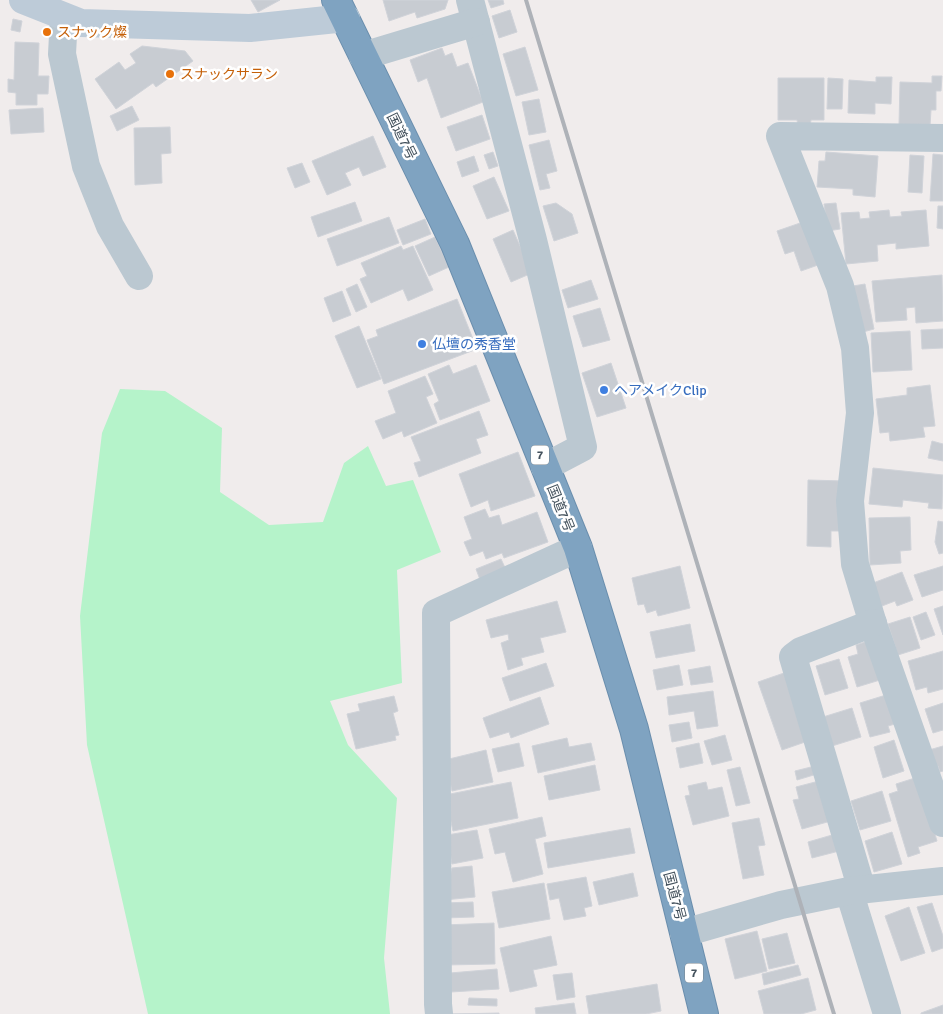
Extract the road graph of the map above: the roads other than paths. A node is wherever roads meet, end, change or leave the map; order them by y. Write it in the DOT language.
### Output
graph roads {
  1 [pos="23,0"];
  2 [pos="341,9"];
  3 [pos="473,11"];
  4 [pos="64,17"];
  5 [pos="363,56"];
  6 [pos="943,138"];
  7 [pos="139,276"];
  8 [pos="544,467"];
  9 [pos="578,548"];
  10 [pos="873,623"];
  11 [pos="943,823"];
  12 [pos="943,881"];
  13 [pos="855,891"];
  14 [pos="684,932"];
  15 [pos="439,1014"];
  16 [pos="704,1014"];
  17 [pos="887,1014"];
  1 -- 4 [label="street"];
  2 -- 4 [label="street"];
  2 -- 5 [label="highway, 国道7号 / 7"];
  3 -- 5 [label="street"];
  3 -- 8 [label="street"];
  4 -- 7 [label="street"];
  5 -- 8 [label="highway, 国道7号 / 7"];
  6 -- 10 [label="street"];
  8 -- 9 [label="highway, 国道7号 / 7"];
  9 -- 14 [label="highway, 国道7号 / 7"];
  9 -- 15 [label="street"];
  10 -- 11 [label="street"];
  10 -- 13 [label="street"];
  12 -- 13 [label="street"];
  13 -- 14 [label="street"];
  13 -- 17 [label="street"];
  14 -- 16 [label="highway, 国道7号 / 7"];
}
